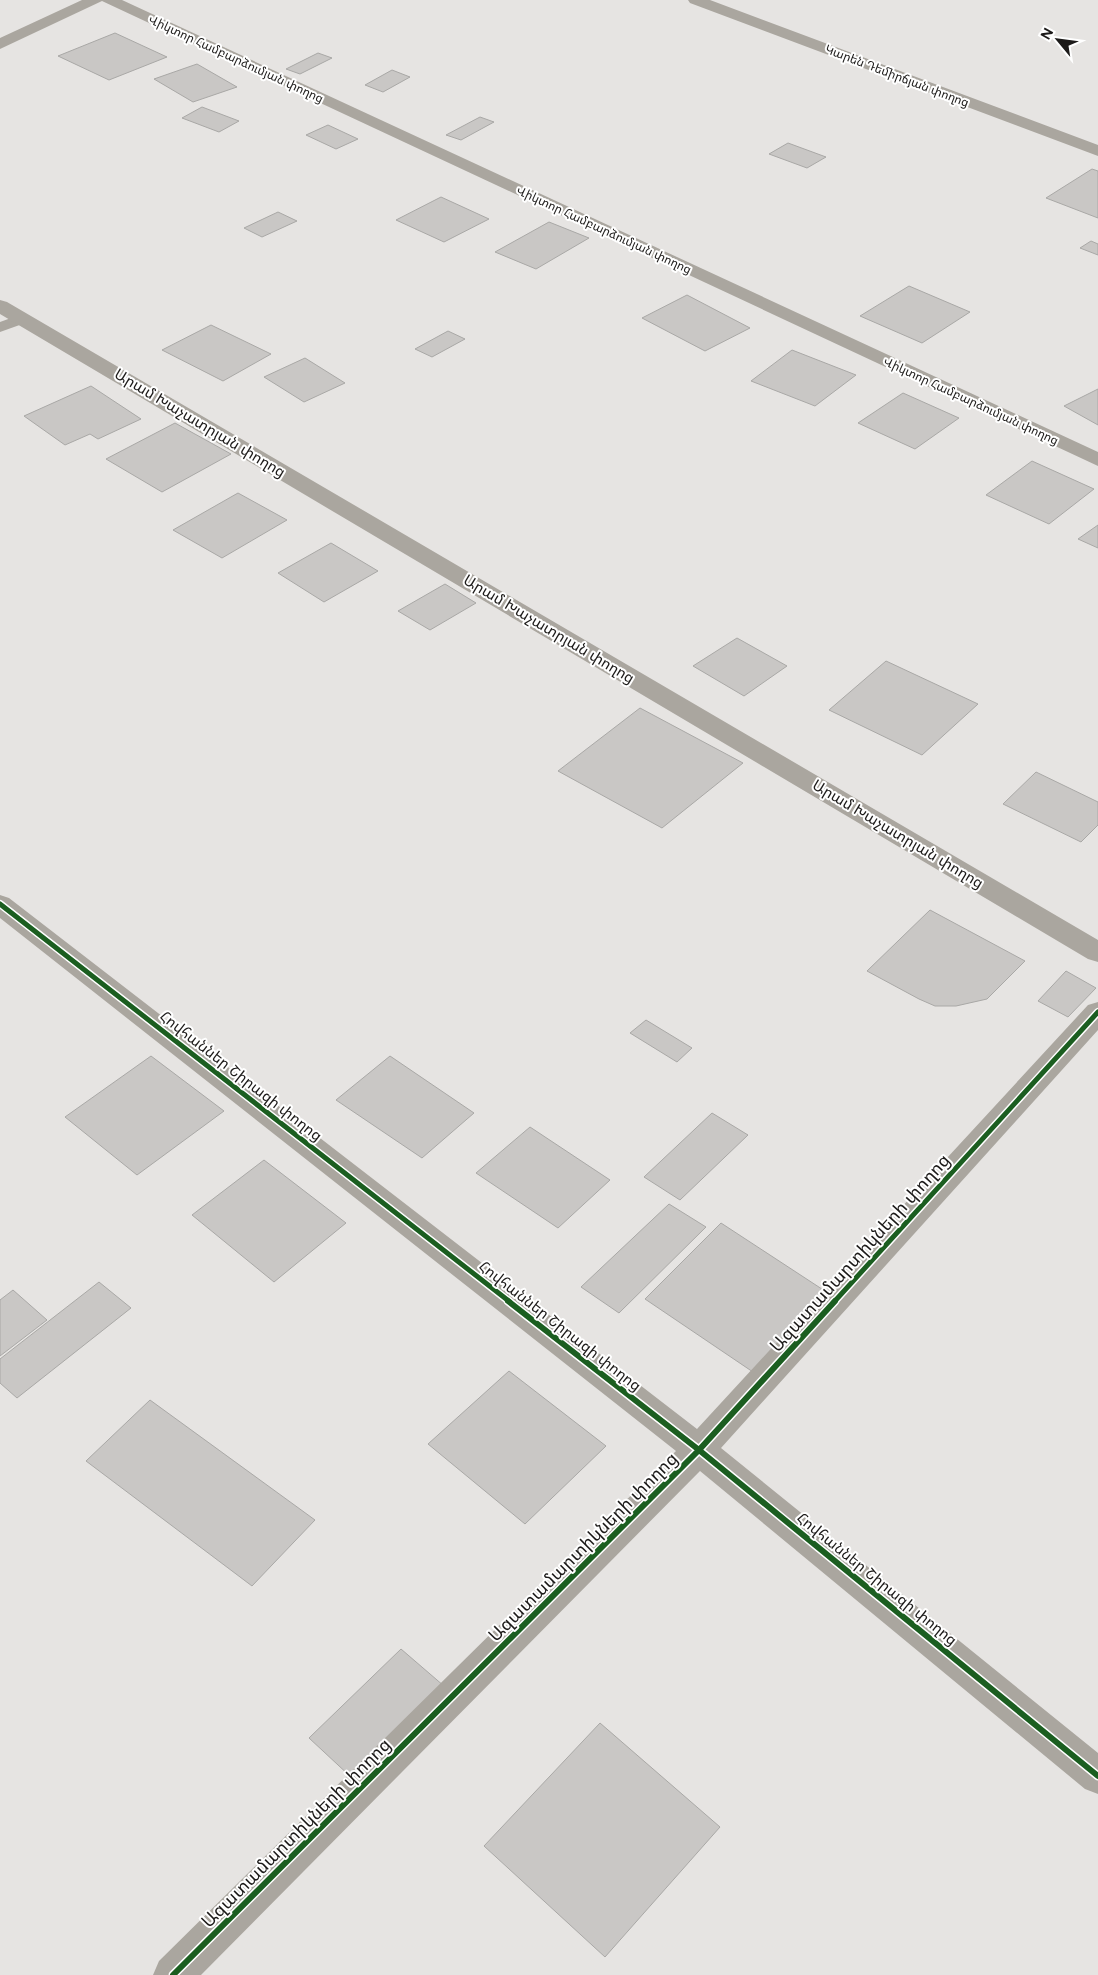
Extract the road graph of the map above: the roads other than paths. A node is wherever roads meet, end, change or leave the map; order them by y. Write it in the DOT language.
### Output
graph roads {
  1 [pos="95,0"];
  2 [pos="109,0"];
  3 [pos="696,0"];
  4 [pos="0,44"];
  5 [pos="1098,151"];
  6 [pos="0,306"];
  7 [pos="22,319"];
  8 [pos="0,326"];
  9 [pos="1098,460"];
  10 [pos="0,904"];
  11 [pos="1098,952"];
  12 [pos="1098,1012"];
  13 [pos="700,1450"];
  14 [pos="1098,1776"];
  15 [pos="173,1975"];
  1 -- 4 [label="street"];
  2 -- 9 [label="street, Վիկտոր Համբարձումյան փողոց"];
  3 -- 5 [label="street, Կարեն Դեմիրճյան փողոց"];
  6 -- 7 [label="street, Արամ Խաչատրյան փողոց"];
  7 -- 8 [label="lane"];
  7 -- 11 [label="street, Արամ Խաչատրյան փողոց"];
  10 -- 13 [label="street, Հովհաններ Շիրազի փողոց"];
  12 -- 13 [label="street, Ազատամարտիկների փողոց"];
  13 -- 14 [label="street, Հովհաններ Շիրազի փողոց"];
  13 -- 15 [label="street, Ազատամարտիկների փողոց"];
}
